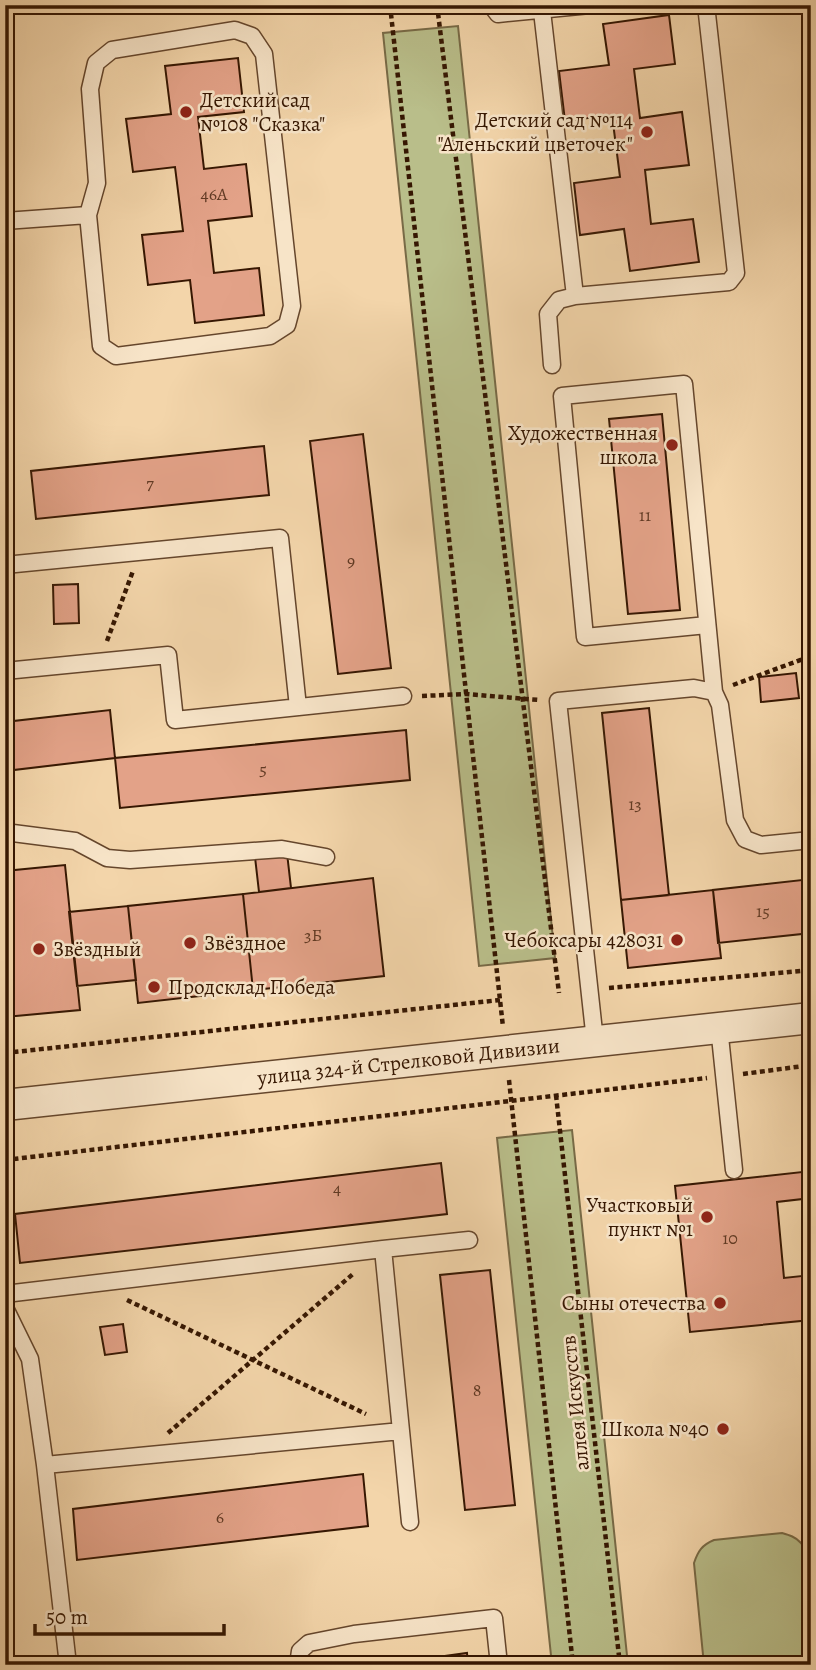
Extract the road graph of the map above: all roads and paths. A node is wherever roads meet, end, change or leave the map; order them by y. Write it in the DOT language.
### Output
graph roads {
  1 [pos="390,5"];
  2 [pos="437,5"];
  3 [pos="491,5"];
  4 [pos="590,5"];
  5 [pos="706,5"];
  6 [pos="802,5"];
  7 [pos="542,11"];
  8 [pos="811,17"];
  9 [pos="88,215"];
  10 [pos="5,220"];
  11 [pos="575,296"];
  12 [pos="552,365"];
  13 [pos="140,552"];
  14 [pos="5,565"];
  15 [pos="707,625"];
  16 [pos="811,656"];
  17 [pos="99,662"];
  18 [pos="5,671"];
  19 [pos="714,692"];
  20 [pos="466,694"];
  21 [pos="402,696"];
  22 [pos="523,698"];
  23 [pos="558,701"];
  24 [pos="298,707"];
  25 [pos="5,832"];
  26 [pos="811,840"];
  27 [pos="326,857"];
  28 [pos="811,970"];
  29 [pos="589,990"];
  30 [pos="559,993"];
  31 [pos="500,1000"];
  32 [pos="811,1017"];
  33 [pos="719,1027"];
  34 [pos="504,1035"];
  35 [pos="595,1041"];
  36 [pos="5,1054"];
  37 [pos="811,1065"];
  38 [pos="724,1076"];
  39 [pos="509,1080"];
  40 [pos="556,1095"];
  41 [pos="511,1100"];
  42 [pos="5,1105"];
  43 [pos="5,1160"];
  44 [pos="734,1170"];
  45 [pos="469,1240"];
  46 [pos="383,1249"];
  47 [pos="92,1284"];
  48 [pos="5,1294"];
  49 [pos="5,1308"];
  50 [pos="253,1360"];
  51 [pos="5,1376"];
  52 [pos="5,1402"];
  53 [pos="401,1431"];
  54 [pos="142,1455"];
  55 [pos="45,1465"];
  56 [pos="411,1522"];
  57 [pos="68,1665"];
  58 [pos="298,1665"];
  59 [pos="499,1665"];
  60 [pos="573,1665"];
  61 [pos="620,1665"];
  1 -- 20 [label="path"];
  2 -- 22 [label="path"];
  3 -- 7 [label="lane"];
  4 -- 7 [label="lane"];
  5 -- 11 [label="lane"];
  6 -- 8 [label="path"];
  7 -- 11 [label="lane"];
  9 -- 9 [label="lane"];
  9 -- 10 [label="lane"];
  11 -- 12 [label="lane"];
  13 -- 14 [label="lane"];
  13 -- 17 [label="path"];
  13 -- 24 [label="lane"];
  15 -- 15 [label="lane"];
  15 -- 19 [label="lane"];
  16 -- 19 [label="path"];
  17 -- 18 [label="lane"];
  17 -- 24 [label="lane"];
  19 -- 23 [label="lane"];
  19 -- 26 [label="lane"];
  20 -- 21 [label="path"];
  20 -- 22 [label="path"];
  20 -- 31 [label="path"];
  21 -- 24 [label="lane"];
  22 -- 23 [label="path"];
  22 -- 30 [label="path"];
  23 -- 29 [label="lane"];
  25 -- 27 [label="lane"];
  28 -- 29 [label="path"];
  29 -- 35 [label="lane"];
  31 -- 34 [label="path"];
  31 -- 36 [label="path"];
  32 -- 33 [label="street, улица 324-й Стрелковой Дивизии"];
  33 -- 35 [label="street, улица 324-й Стрелковой Дивизии"];
  33 -- 38 [label="lane"];
  35 -- 42 [label="street, улица 324-й Стрелковой Дивизии"];
  37 -- 38 [label="path"];
  38 -- 40 [label="path"];
  38 -- 44 [label="lane"];
  39 -- 41 [label="path, аллея Искусств"];
  40 -- 41 [label="path"];
  40 -- 61 [label="path, аллея Искусств"];
  41 -- 43 [label="path"];
  41 -- 60 [label="path, аллея Искусств"];
  45 -- 46 [label="lane"];
  46 -- 47 [label="lane"];
  46 -- 50 [label="path"];
  46 -- 53 [label="lane"];
  47 -- 48 [label="lane"];
  47 -- 50 [label="path"];
  49 -- 55 [label="lane"];
  50 -- 53 [label="path"];
  50 -- 54 [label="path"];
  51 -- 52 [label="path"];
  53 -- 54 [label="lane"];
  53 -- 56 [label="lane"];
  54 -- 55 [label="lane"];
  55 -- 57 [label="lane"];
  58 -- 59 [label="lane"];
}
